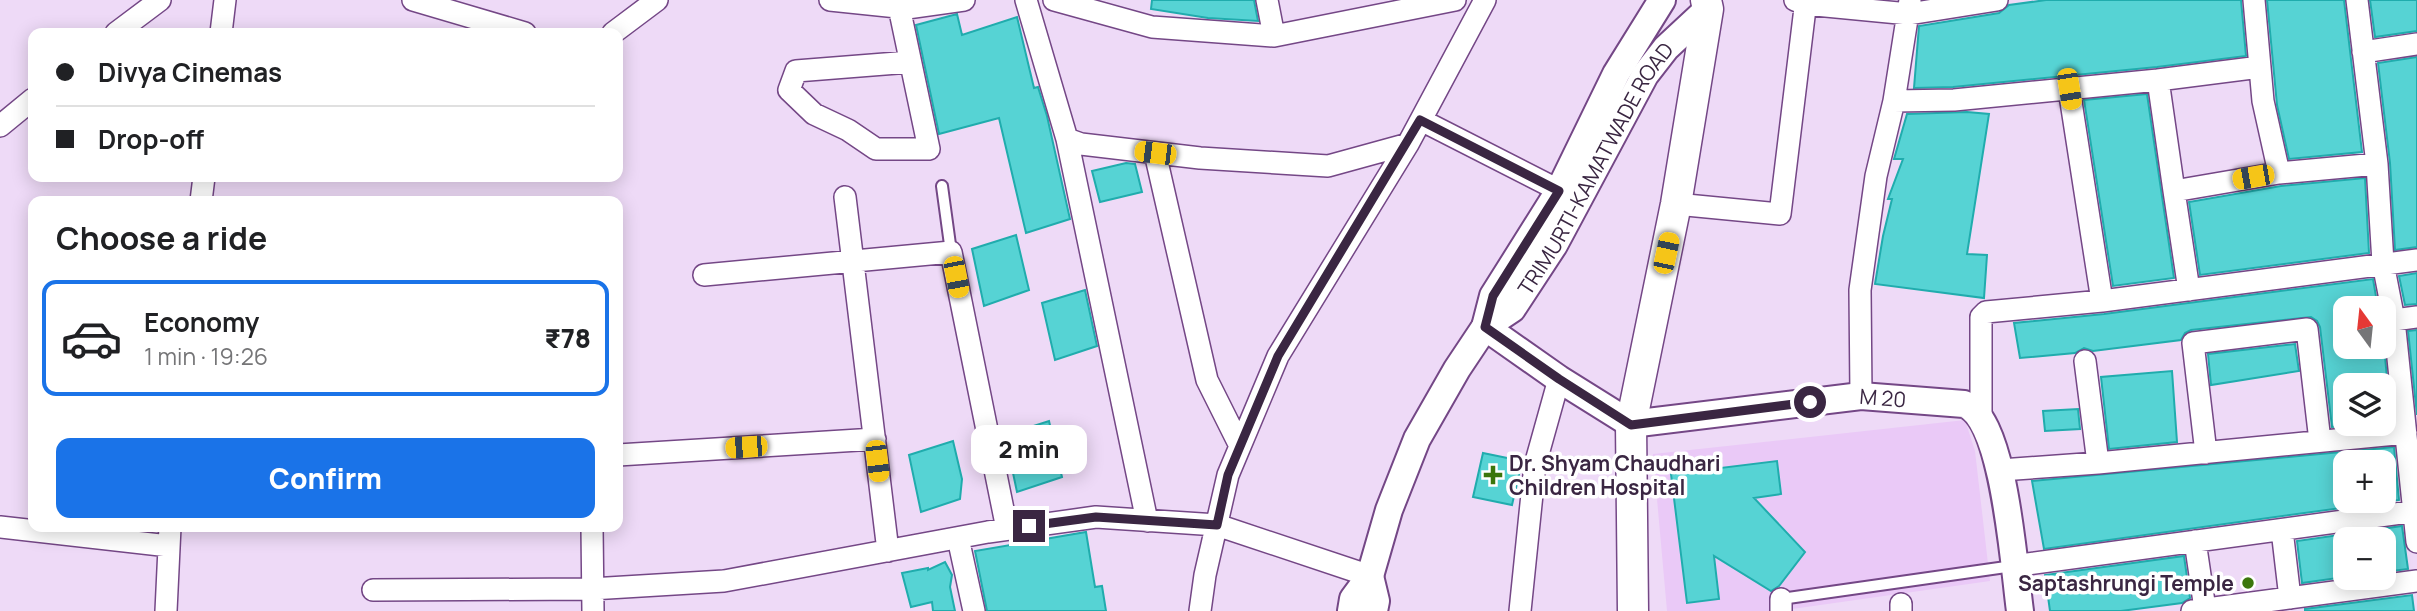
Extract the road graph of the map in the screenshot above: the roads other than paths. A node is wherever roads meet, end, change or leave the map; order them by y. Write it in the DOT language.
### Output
graph roads {
  1 [pos="160,0"];
  2 [pos="225,0"];
  3 [pos="413,0"];
  4 [pos="657,0"];
  5 [pos="830,0"];
  6 [pos="964,0"];
  7 [pos="1026,0"];
  8 [pos="1054,0"];
  9 [pos="1267,0"];
  10 [pos="1455,0"];
  11 [pos="1485,0"];
  12 [pos="1662,0"];
  13 [pos="1997,0"];
  14 [pos="2254,0"];
  15 [pos="2357,0"];
  16 [pos="1802,1"];
  17 [pos="1710,3"];
  18 [pos="899,7"];
  19 [pos="1909,7"];
  20 [pos="123,28"];
  21 [pos="222,28"];
  22 [pos="508,28"];
  23 [pos="620,28"];
  24 [pos="1273,36"];
  25 [pos="2417,44"];
  26 [pos="2363,52"];
  27 [pos="911,62"];
  28 [pos="2260,67"];
  29 [pos="2158,80"];
  30 [pos="2069,89"];
  31 [pos="1894,101"];
  32 [pos="28,103"];
  33 [pos="1420,120"];
  34 [pos="0,126"];
  35 [pos="1066,139"];
  36 [pos="1408,144"];
  37 [pos="1155,153"];
  38 [pos="2377,164"];
  39 [pos="2279,173"];
  40 [pos="942,186"];
  41 [pos="2174,191"];
  42 [pos="1569,196"];
  43 [pos="845,197"];
  44 [pos="1676,204"];
  45 [pos="951,252"];
  46 [pos="2417,260"];
  47 [pos="853,261"];
  48 [pos="2383,263"];
  49 [pos="704,275"];
  50 [pos="2189,290"];
  51 [pos="2389,296"];
  52 [pos="2102,301"];
  53 [pos="2417,317"];
  54 [pos="2396,320"];
  55 [pos="1485,327"];
  56 [pos="2396,335"];
  57 [pos="2085,361"];
  58 [pos="1559,379"];
  59 [pos="1861,396"];
  60 [pos="1981,418"];
  61 [pos="1631,425"];
  62 [pos="874,439"];
  63 [pos="2410,440"];
  64 [pos="2320,441"];
  65 [pos="1240,446"];
  66 [pos="2206,453"];
  67 [pos="623,455"];
  68 [pos="2098,463"];
  69 [pos="2001,470"];
  70 [pos="2415,511"];
  71 [pos="1147,521"];
  72 [pos="1217,525"];
  73 [pos="0,527"];
  74 [pos="28,528"];
  75 [pos="1007,529"];
  76 [pos="2282,530"];
  77 [pos="94,532"];
  78 [pos="592,532"];
  79 [pos="170,536"];
  80 [pos="958,538"];
  81 [pos="2195,541"];
  82 [pos="2417,542"];
  83 [pos="888,551"];
  84 [pos="2013,566"];
  85 [pos="1370,576"];
  86 [pos="2417,580"];
  87 [pos="591,589"];
  88 [pos="373,590"];
  89 [pos="2290,598"];
  90 [pos="1781,605"];
  91 [pos="2198,610"];
  92 [pos="166,611"];
  93 [pos="593,611"];
  94 [pos="974,611"];
  95 [pos="1200,611"];
  96 [pos="1351,611"];
  97 [pos="1374,611"];
  98 [pos="1520,611"];
  99 [pos="1633,611"];
  100 [pos="2020,611"];
  1 -- 20 [label="street"];
  2 -- 21 [label="street"];
  3 -- 22 [label="street"];
  4 -- 23 [label="street"];
  5 -- 18 [label="street"];
  6 -- 18 [label="street"];
  7 -- 35 [label="street"];
  8 -- 24 [label="street"];
  9 -- 24 [label="street"];
  10 -- 24 [label="street"];
  11 -- 33 [label="street"];
  12 -- 42 [label="street, TRIMURTI-KAMATWADE ROAD"];
  13 -- 19 [label="street"];
  14 -- 28 [label="street"];
  15 -- 26 [label="street"];
  16 -- 19 [label="street"];
  16 -- 44 [label="street"];
  17 -- 42 [label="street, TRIMURTI-KAMATWADE ROAD"];
  17 -- 44 [label="main road"];
  18 -- 27 [label="street"];
  19 -- 31 [label="street"];
  25 -- 26 [label="street"];
  26 -- 38 [label="street"];
  27 -- 27 [label="street"];
  28 -- 29 [label="street"];
  28 -- 39 [label="street"];
  29 -- 30 [label="street"];
  29 -- 41 [label="street"];
  30 -- 31 [label="street"];
  30 -- 52 [label="street"];
  31 -- 59 [label="street"];
  32 -- 34 [label="street"];
  33 -- 36 [label="street"];
  33 -- 42 [label="street"];
  35 -- 37 [label="street"];
  35 -- 71 [label="street"];
  36 -- 37 [label="street"];
  36 -- 65 [label="street"];
  37 -- 65 [label="street"];
  38 -- 39 [label="street"];
  38 -- 48 [label="street"];
  39 -- 41 [label="street"];
  40 -- 45 [label="lane"];
  41 -- 50 [label="street"];
  42 -- 55 [label="street, TRIMURTI-KAMATWADE ROAD"];
  43 -- 47 [label="street"];
  44 -- 61 [label="main road"];
  45 -- 47 [label="street"];
  45 -- 75 [label="street"];
  46 -- 48 [label="street"];
  47 -- 49 [label="street"];
  47 -- 62 [label="street"];
  48 -- 50 [label="street"];
  48 -- 51 [label="street"];
  50 -- 52 [label="street"];
  52 -- 60 [label="street"];
  53 -- 54 [label="street"];
  55 -- 58 [label="street"];
  55 -- 85 [label="street, TRIMURTI-KAMATWADE ROAD"];
  56 -- 63 [label="street"];
  57 -- 68 [label="street"];
  58 -- 61 [label="street"];
  58 -- 98 [label="street"];
  59 -- 60 [label="street, M 20"];
  59 -- 61 [label="street, M 20"];
  60 -- 69 [label="street"];
  61 -- 99 [label="main road"];
  62 -- 67 [label="street"];
  62 -- 83 [label="street"];
  63 -- 64 [label="street"];
  63 -- 70 [label="street"];
  64 -- 66 [label="street"];
  64 -- 66 [label="street"];
  65 -- 72 [label="street"];
  66 -- 68 [label="street"];
  68 -- 69 [label="street"];
  69 -- 84 [label="street"];
  70 -- 76 [label="street"];
  70 -- 82 [label="street"];
  71 -- 72 [label="street"];
  71 -- 75 [label="street"];
  72 -- 85 [label="street"];
  72 -- 95 [label="street"];
  73 -- 74 [label="street"];
  75 -- 80 [label="street"];
  76 -- 81 [label="street"];
  76 -- 89 [label="street"];
  77 -- 79 [label="street"];
  78 -- 87 [label="street"];
  79 -- 92 [label="street"];
  80 -- 83 [label="street"];
  80 -- 94 [label="street"];
  81 -- 84 [label="street"];
  81 -- 91 [label="street"];
  83 -- 87 [label="street"];
  84 -- 90 [label="lane"];
  84 -- 100 [label="street"];
  85 -- 96 [label="street, TRIMURTI-KAMATWADE ROAD"];
  85 -- 97 [label="street, TRIMURTI-KAMATWADE ROAD"];
  86 -- 89 [label="street"];
  87 -- 88 [label="street"];
  87 -- 93 [label="street"];
  89 -- 91 [label="street"];
}
